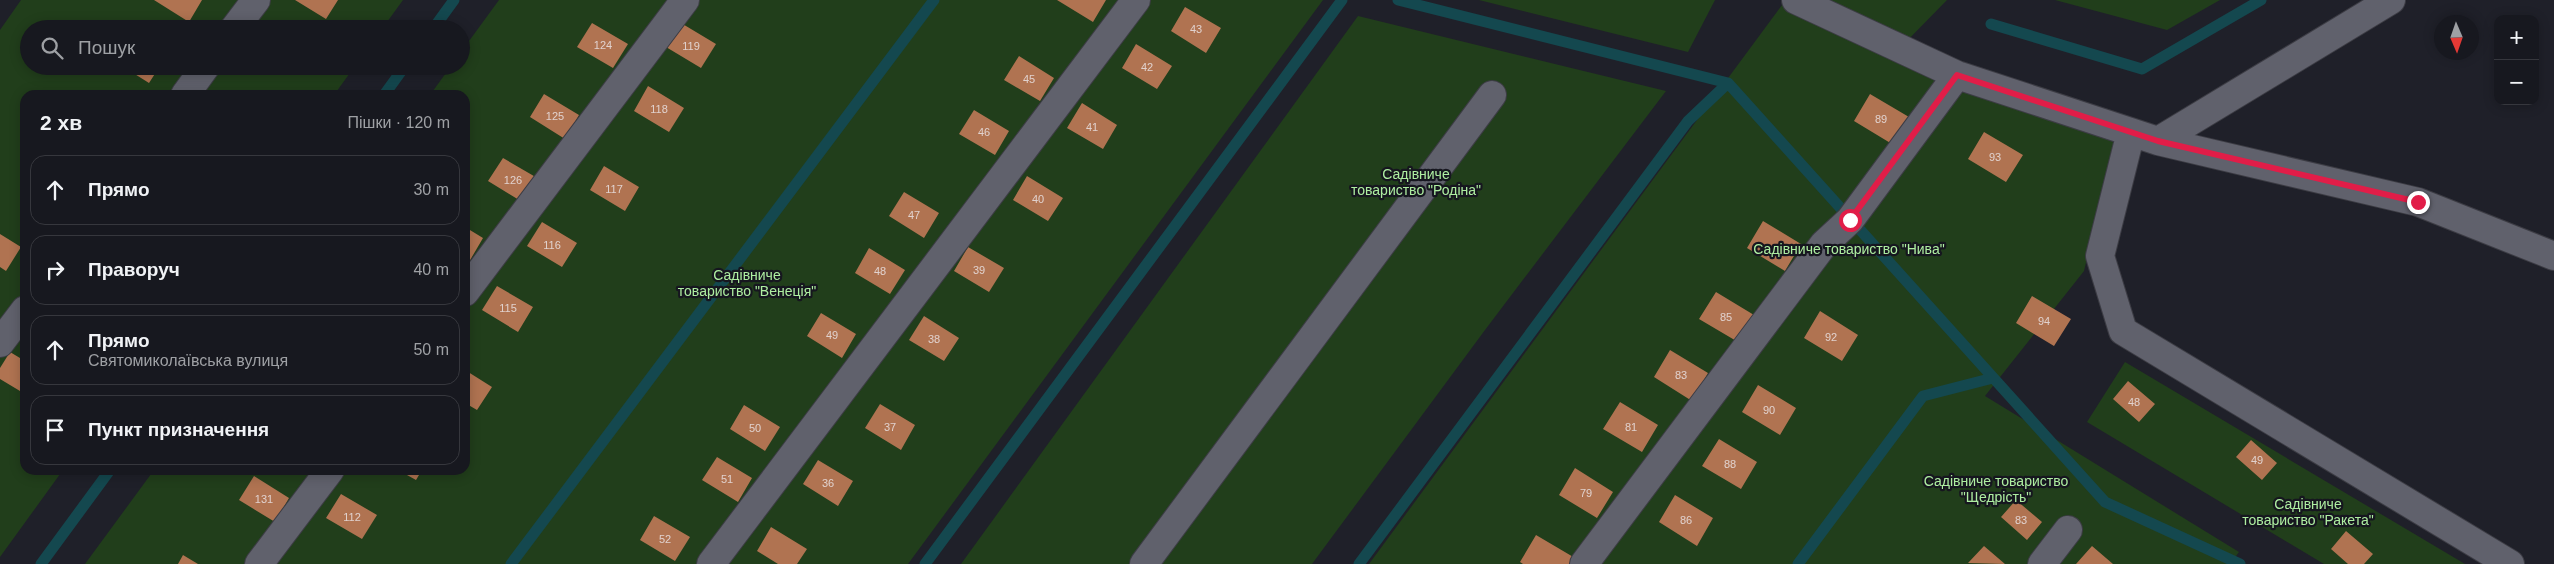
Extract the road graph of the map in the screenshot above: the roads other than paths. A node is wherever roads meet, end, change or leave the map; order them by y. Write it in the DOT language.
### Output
graph roads {
  1 [pos="256,0"];
  2 [pos="685,0"];
  3 [pos="1136,0"];
  4 [pos="1796,0"];
  5 [pos="2391,0"];
  6 [pos="241,20"];
  7 [pos="199,75"];
  8 [pos="1957,75"];
  9 [pos="189,90"];
  10 [pos="1492,95"];
  11 [pos="2131,132"];
  12 [pos="2158,141"];
  13 [pos="2554,256"];
  14 [pos="470,285"];
  15 [pos="20,317"];
  16 [pos="0,344"];
  17 [pos="326,475"];
  18 [pos="2068,530"];
  19 [pos="260,564"];
  20 [pos="711,564"];
  21 [pos="1144,564"];
  22 [pos="1584,564"];
  23 [pos="2042,564"];
  24 [pos="2510,564"];
  1 -- 6 [label="street"];
  2 -- 14 [label="street"];
  3 -- 20 [label="street"];
  4 -- 8 [label="street"];
  5 -- 12 [label="street"];
  7 -- 9 [label="street"];
  8 -- 11 [label="street"];
  8 -- 22 [label="street"];
  10 -- 21 [label="street"];
  11 -- 12 [label="street"];
  11 -- 24 [label="street"];
  12 -- 13 [label="street"];
  15 -- 16 [label="street"];
  17 -- 19 [label="street"];
  18 -- 23 [label="street"];
}
